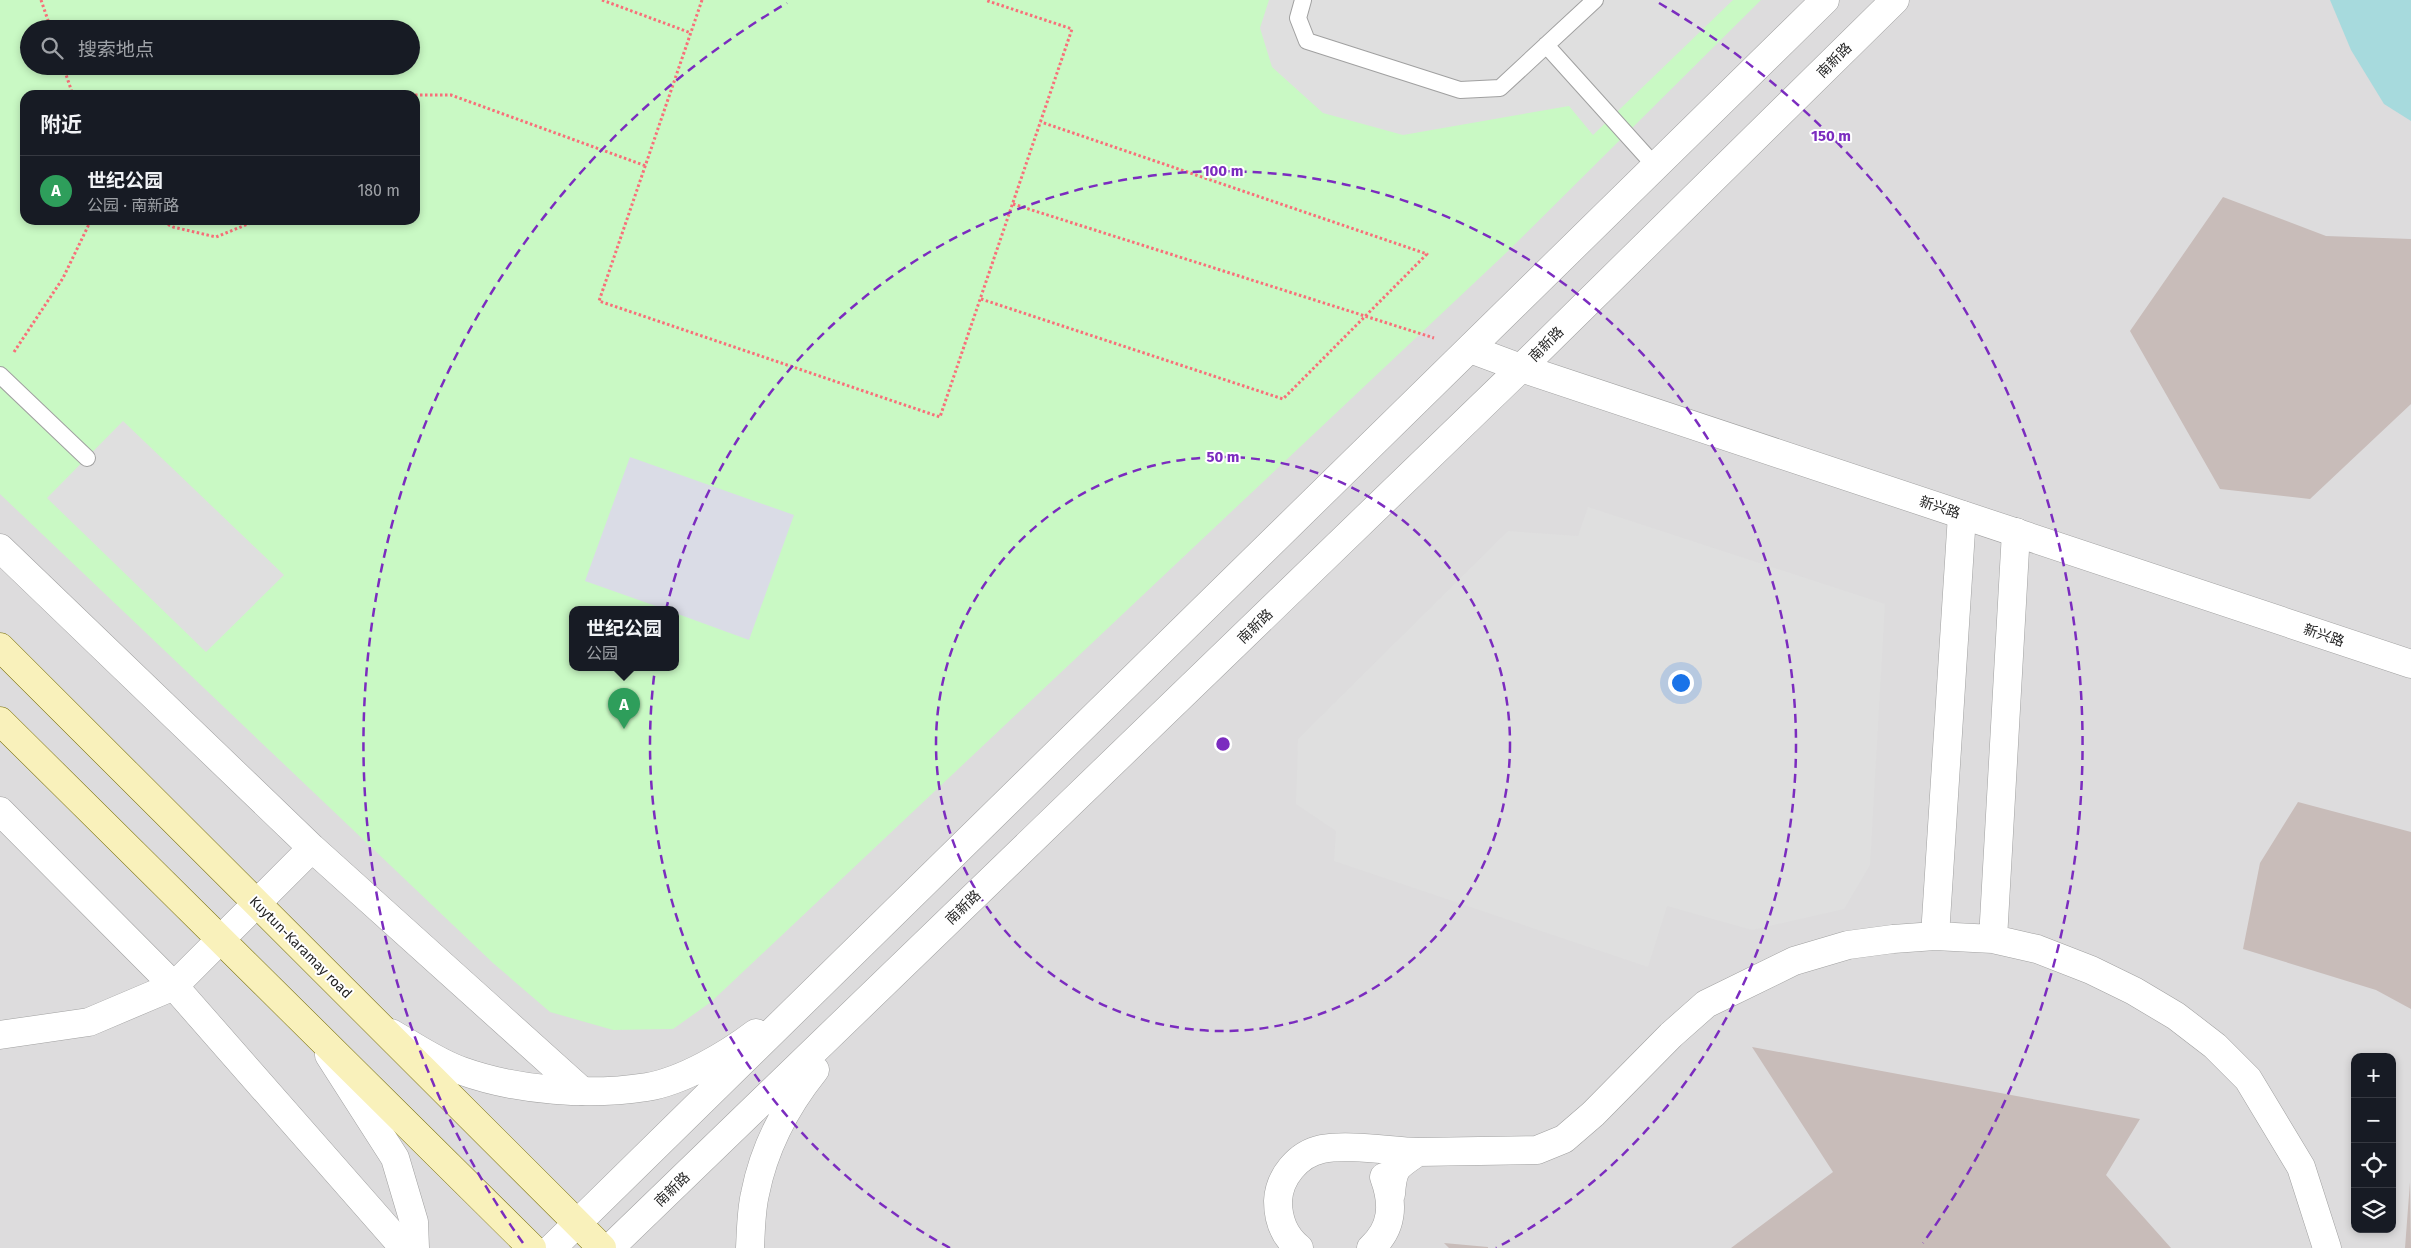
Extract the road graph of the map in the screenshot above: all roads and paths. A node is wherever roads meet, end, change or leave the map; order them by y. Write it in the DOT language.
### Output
graph roads {
  1 [pos="41,0"];
  2 [pos="602,0"];
  3 [pos="702,0"];
  4 [pos="985,0"];
  5 [pos="1303,0"];
  6 [pos="1595,0"];
  7 [pos="1825,0"];
  8 [pos="1895,0"];
  9 [pos="48,20"];
  10 [pos="691,33"];
  11 [pos="1546,45"];
  12 [pos="66,75"];
  13 [pos="71,90"];
  14 [pos="420,95"];
  15 [pos="1041,122"];
  16 [pos="646,166"];
  17 [pos="1656,167"];
  18 [pos="1013,204"];
  19 [pos="89,225"];
  20 [pos="168,225"];
  21 [pos="246,225"];
  22 [pos="981,299"];
  23 [pos="1366,316"];
  24 [pos="1470,349"];
  25 [pos="10,358"];
  26 [pos="1521,368"];
  27 [pos="0,375"];
  28 [pos="87,458"];
  29 [pos="1962,515"];
  30 [pos="2016,532"];
  31 [pos="0,548"];
  32 [pos="0,647"];
  33 [pos="2411,664"];
  34 [pos="0,721"];
  35 [pos="0,811"];
  36 [pos="312,848"];
  37 [pos="257,904"];
  38 [pos="1935,936"];
  39 [pos="1993,938"];
  40 [pos="220,940"];
  41 [pos="849,959"];
  42 [pos="174,986"];
  43 [pos="878,990"];
  44 [pos="383,1029"];
  45 [pos="314,1032"];
  46 [pos="0,1035"];
  47 [pos="582,1091"];
  48 [pos="1339,1148"];
  49 [pos="1418,1152"];
  50 [pos="1391,1194"];
  51 [pos="578,1223"];
  52 [pos="1296,1246"];
  53 [pos="404,1248"];
  54 [pos="415,1248"];
  55 [pos="532,1248"];
  56 [pos="552,1248"];
  57 [pos="602,1248"];
  58 [pos="610,1248"];
  59 [pos="750,1248"];
  60 [pos="1371,1248"];
  61 [pos="2327,1248"];
  1 -- 9 [label="path"];
  2 -- 10 [label="path"];
  3 -- 10 [label="path"];
  4 -- 15 [label="path"];
  5 -- 11 [label="lane"];
  6 -- 11 [label="lane"];
  7 -- 17 [label="street"];
  8 -- 26 [label="street, 南新路"];
  10 -- 16 [label="path"];
  11 -- 17 [label="lane"];
  12 -- 13 [label="path"];
  14 -- 16 [label="path"];
  15 -- 18 [label="path"];
  15 -- 23 [label="path"];
  16 -- 22 [label="path"];
  17 -- 24 [label="street"];
  18 -- 22 [label="path"];
  18 -- 23 [label="path"];
  19 -- 25 [label="path"];
  20 -- 21 [label="path"];
  22 -- 23 [label="path"];
  23 -- 24 [label="path"];
  24 -- 26 [label="street, 新兴路"];
  24 -- 41 [label="street"];
  26 -- 29 [label="street, 新兴路"];
  26 -- 43 [label="street, 南新路"];
  27 -- 28 [label="lane"];
  29 -- 30 [label="street, 新兴路"];
  29 -- 38 [label="street"];
  30 -- 33 [label="street, 新兴路"];
  30 -- 39 [label="street"];
  31 -- 36 [label="street"];
  32 -- 37 [label="main road, Kuytun-Karamay road"];
  34 -- 40 [label="main road"];
  35 -- 42 [label="street"];
  36 -- 37 [label="street"];
  36 -- 47 [label="street"];
  37 -- 40 [label="street"];
  37 -- 44 [label="main road, Kuytun-Karamay road"];
  38 -- 39 [label="street"];
  38 -- 49 [label="street"];
  39 -- 61 [label="street"];
  40 -- 42 [label="street"];
  40 -- 45 [label="main road"];
  41 -- 47 [label="street"];
  41 -- 51 [label="street"];
  42 -- 46 [label="street"];
  42 -- 53 [label="street"];
  43 -- 58 [label="street, 南新路"];
  43 -- 59 [label="street"];
  44 -- 47 [label="street"];
  44 -- 51 [label="main road, Kuytun-Karamay road"];
  45 -- 54 [label="street"];
  45 -- 55 [label="main road"];
  48 -- 49 [label="street"];
  48 -- 50 [label="street"];
  48 -- 52 [label="street"];
  49 -- 50 [label="street"];
  50 -- 60 [label="street"];
  51 -- 56 [label="street"];
  51 -- 57 [label="main road, Kuytun-Karamay road"];
}
